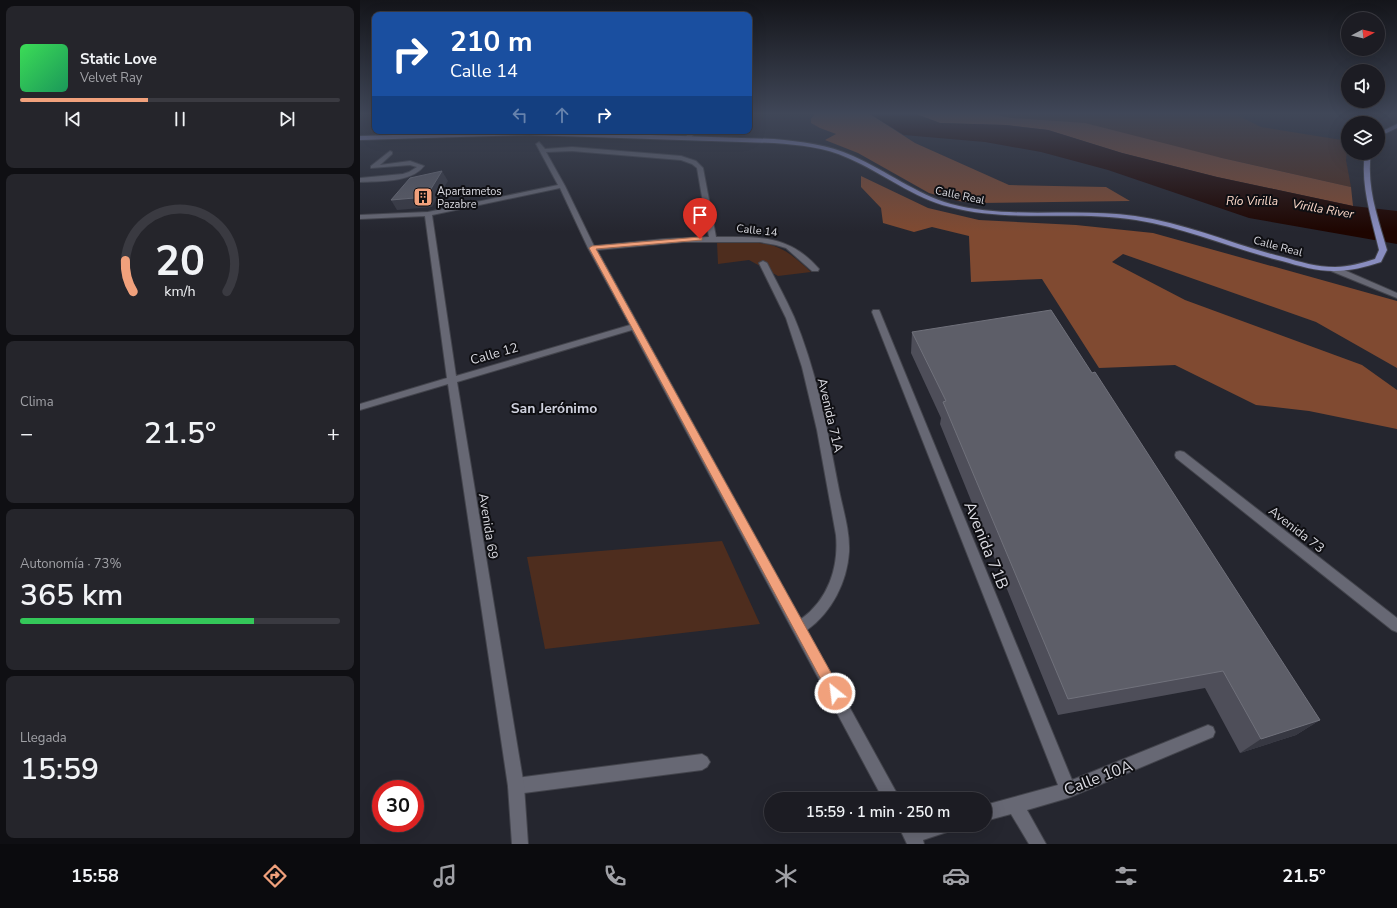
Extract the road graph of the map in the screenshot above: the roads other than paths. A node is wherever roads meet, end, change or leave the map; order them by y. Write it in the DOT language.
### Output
graph roads {
  1 [pos="390,153"];
  2 [pos="544,153"];
  3 [pos="623,153"];
  4 [pos="842,153"];
  5 [pos="1366,160"];
  6 [pos="373,167"];
  7 [pos="360,179"];
  8 [pos="562,186"];
  9 [pos="428,214"];
  10 [pos="360,217"];
  11 [pos="713,238"];
  12 [pos="592,248"];
  13 [pos="763,263"];
  14 [pos="815,269"];
  15 [pos="1334,269"];
  16 [pos="1397,296"];
  17 [pos="876,312"];
  18 [pos="635,326"];
  19 [pos="452,379"];
  20 [pos="360,407"];
  21 [pos="1180,455"];
  22 [pos="1397,626"];
  23 [pos="800,627"];
  24 [pos="1208,732"];
  25 [pos="702,762"];
  26 [pos="516,786"];
  27 [pos="1068,790"];
  28 [pos="888,792"];
  29 [pos="1014,804"];
  30 [pos="992,811"];
  31 [pos="921,832"];
  32 [pos="911,835"];
  33 [pos="520,844"];
  34 [pos="1038,844"];
  1 -- 6 [label="street"];
  2 -- 8 [label="street"];
  3 -- 11 [label="street"];
  4 -- 15 [label="main road, Calle Real"];
  5 -- 15 [label="main road, Calle Real"];
  6 -- 7 [label="street"];
  6 -- 7 [label="street"];
  8 -- 9 [label="street"];
  8 -- 12 [label="street"];
  9 -- 10 [label="street"];
  9 -- 19 [label="street, Avenida 69"];
  11 -- 12 [label="street, Calle 14"];
  11 -- 14 [label="street, Calle 14"];
  12 -- 18 [label="street"];
  13 -- 23 [label="street, Avenida 71A"];
  15 -- 16 [label="street"];
  17 -- 27 [label="street, Avenida 71B"];
  18 -- 19 [label="street, Calle 12"];
  18 -- 23 [label="street"];
  19 -- 20 [label="street, Calle 12"];
  19 -- 26 [label="street, Avenida 69"];
  21 -- 22 [label="street, Avenida 73"];
  23 -- 28 [label="street"];
  24 -- 27 [label="street, Calle 10A"];
  25 -- 26 [label="street"];
  26 -- 33 [label="street, Avenida 69"];
  27 -- 29 [label="street, Calle 10A"];
  29 -- 30 [label="street, Calle 10A"];
  29 -- 34 [label="street"];
  31 -- 32 [label="street"];
}
